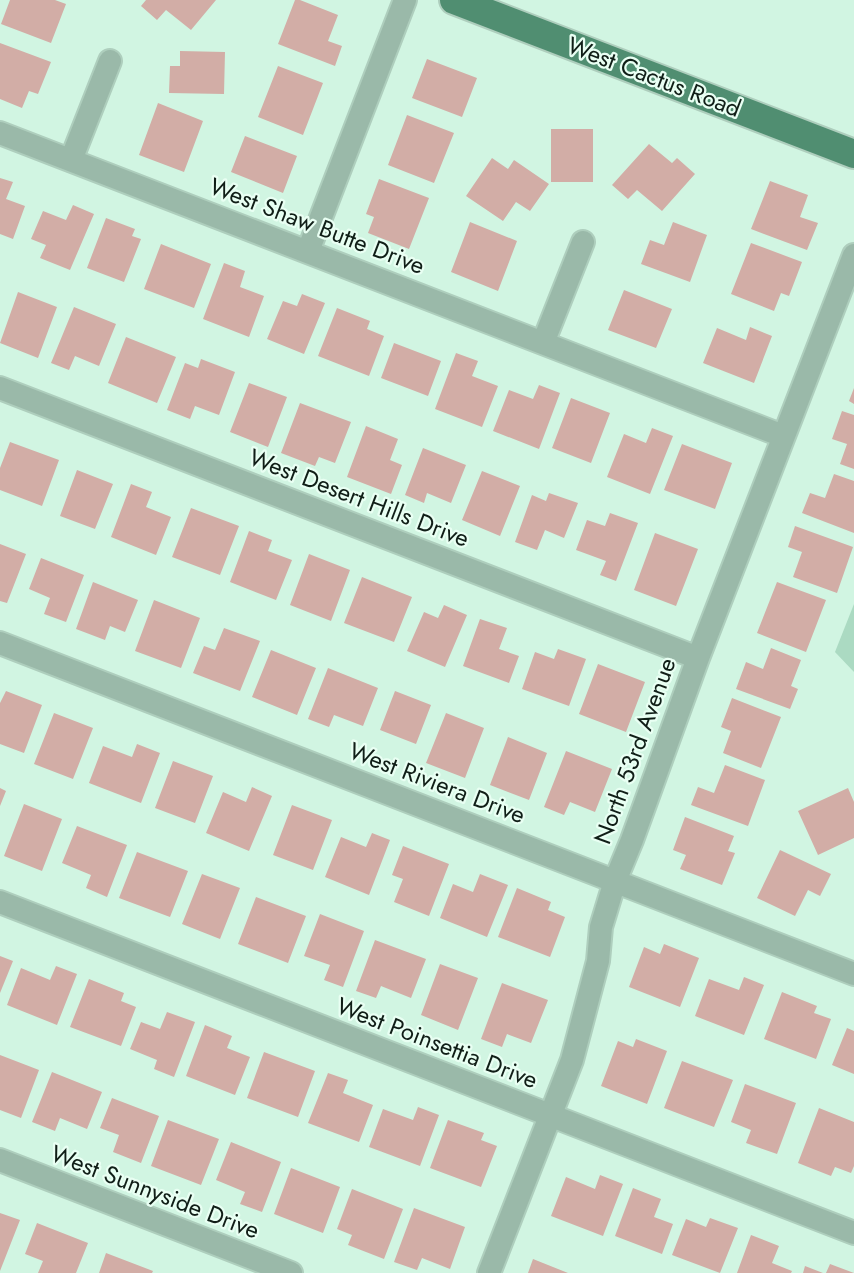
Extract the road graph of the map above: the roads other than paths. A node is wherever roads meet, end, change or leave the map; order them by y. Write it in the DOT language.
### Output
graph roads {
  1 [pos="405,0"];
  2 [pos="454,0"];
  3 [pos="110,61"];
  4 [pos="0,133"];
  5 [pos="854,154"];
  6 [pos="71,160"];
  7 [pos="583,242"];
  8 [pos="308,252"];
  9 [pos="854,255"];
  10 [pos="543,343"];
  11 [pos="0,388"];
  12 [pos="783,435"];
  13 [pos="0,643"];
  14 [pos="698,658"];
  15 [pos="615,881"];
  16 [pos="0,902"];
  17 [pos="854,974"];
  18 [pos="549,1116"];
  19 [pos="0,1160"];
  20 [pos="854,1233"];
  21 [pos="291,1273"];
  22 [pos="489,1273"];
  1 -- 8 [label="street"];
  2 -- 5 [label="main road, West Cactus Road"];
  3 -- 6 [label="street"];
  4 -- 6 [label="street, West Shaw Butte Drive"];
  6 -- 8 [label="street, West Shaw Butte Drive"];
  7 -- 10 [label="street"];
  8 -- 10 [label="street, West Shaw Butte Drive"];
  9 -- 12 [label="street, North 53rd Avenue"];
  10 -- 12 [label="street, West Shaw Butte Drive"];
  11 -- 14 [label="street, West Desert Hills Drive"];
  12 -- 14 [label="street, North 53rd Avenue"];
  13 -- 15 [label="street, West Riviera Drive"];
  14 -- 15 [label="street, North 53rd Avenue"];
  15 -- 17 [label="street, West Riviera Drive"];
  15 -- 18 [label="street, North 53rd Avenue"];
  16 -- 18 [label="street, West Poinsettia Drive"];
  18 -- 20 [label="street, West Poinsettia Drive"];
  18 -- 22 [label="street, North 53rd Avenue"];
  19 -- 21 [label="street, West Sunnyside Drive"];
}
